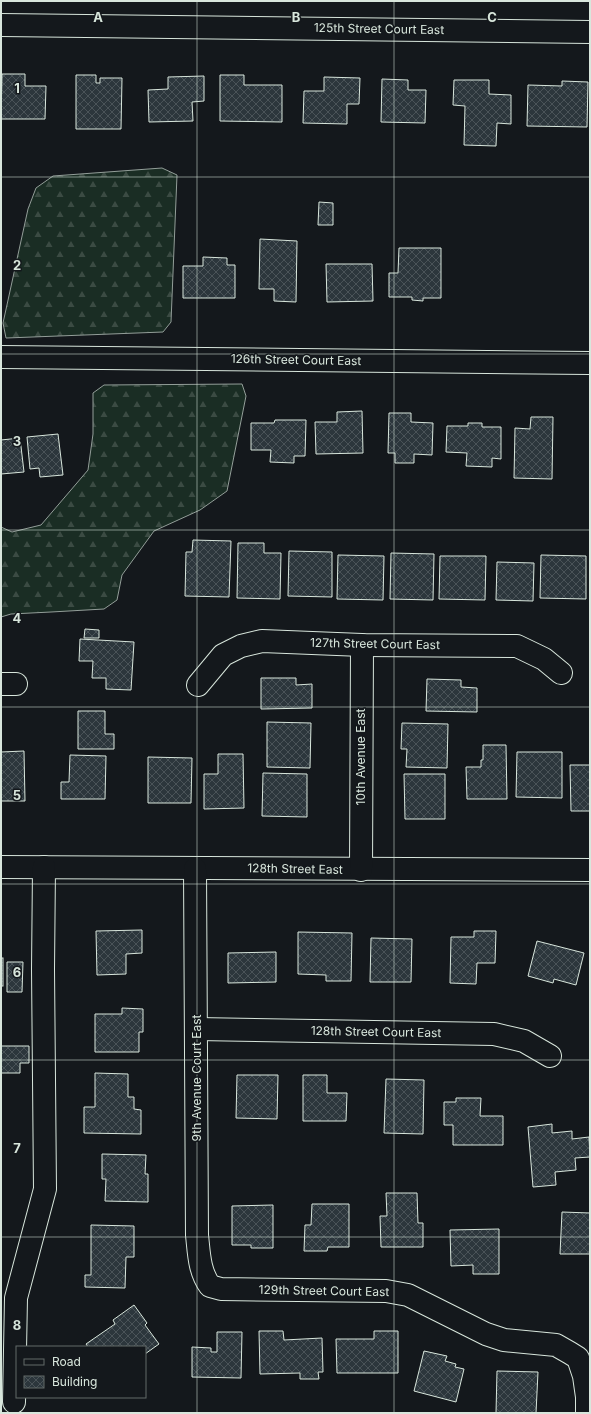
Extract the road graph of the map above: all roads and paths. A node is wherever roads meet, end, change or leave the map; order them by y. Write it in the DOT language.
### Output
graph roads {
  1 [pos="1,25"];
  2 [pos="590,32"];
  3 [pos="1,357"];
  4 [pos="590,363"];
  5 [pos="362,645"];
  6 [pos="561,672"];
  7 [pos="198,685"];
  8 [pos="1,867"];
  9 [pos="44,867"];
  10 [pos="195,869"];
  11 [pos="361,870"];
  12 [pos="590,870"];
  13 [pos="197,1029"];
  14 [pos="550,1056"];
  15 [pos="210,1286"];
  16 [pos="14,1402"];
  17 [pos="587,1413"];
  1 -- 2 [label="street, 125th Street Court East"];
  3 -- 4 [label="street, 126th Street Court East"];
  5 -- 6 [label="street, 127th Street Court East"];
  5 -- 7 [label="street, 127th Street Court East"];
  5 -- 11 [label="street, 10th Avenue East"];
  8 -- 9 [label="street, 128th Street East"];
  9 -- 10 [label="street, 128th Street East"];
  9 -- 16 [label="street"];
  10 -- 11 [label="street, 128th Street East"];
  10 -- 13 [label="street, 9th Avenue Court East"];
  11 -- 12 [label="street, 128th Street East"];
  13 -- 14 [label="street, 128th Street Court East"];
  13 -- 15 [label="street, 9th Avenue Court East"];
  15 -- 17 [label="street, 129th Street Court East"];
}
